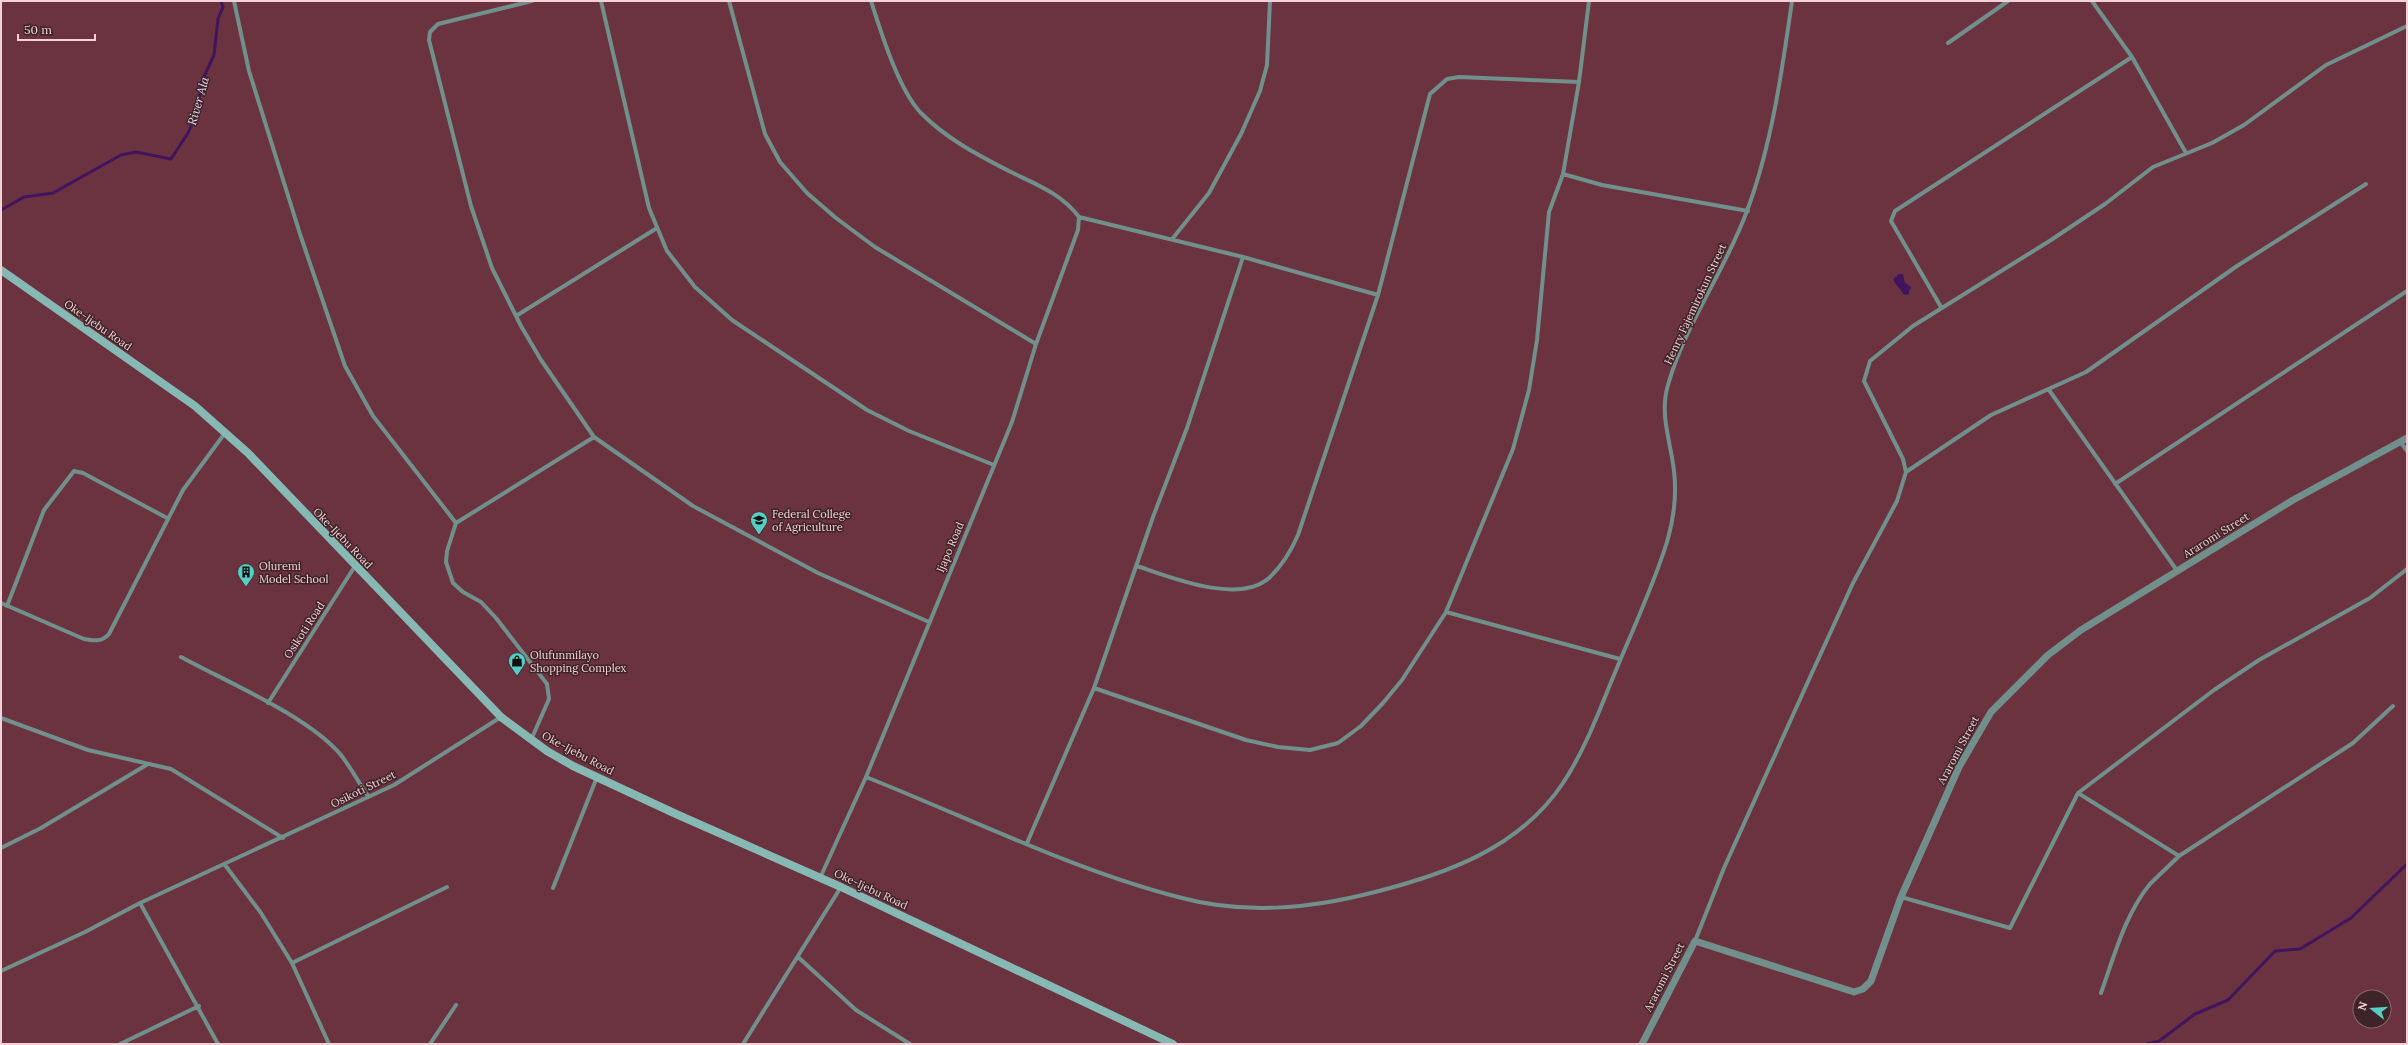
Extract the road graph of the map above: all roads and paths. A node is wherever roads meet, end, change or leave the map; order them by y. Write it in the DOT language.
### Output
graph roads {
  1 [pos="234,1"];
  2 [pos="532,1"];
  3 [pos="601,1"];
  4 [pos="728,1"];
  5 [pos="871,1"];
  6 [pos="1270,1"];
  7 [pos="1589,1"];
  8 [pos="1792,1"];
  9 [pos="2008,1"];
  10 [pos="2092,1"];
  11 [pos="2407,26"];
  12 [pos="1948,43"];
  13 [pos="2132,57"];
  14 [pos="1579,82"];
  15 [pos="2186,153"];
  16 [pos="1563,174"];
  17 [pos="2366,184"];
  18 [pos="1748,211"];
  19 [pos="1079,217"];
  20 [pos="658,228"];
  21 [pos="1173,238"];
  22 [pos="1244,257"];
  23 [pos="1,270"];
  24 [pos="2407,291"];
  25 [pos="1378,295"];
  26 [pos="1941,307"];
  27 [pos="516,316"];
  28 [pos="1036,344"];
  29 [pos="2049,390"];
  30 [pos="225,432"];
  31 [pos="594,436"];
  32 [pos="2404,439"];
  33 [pos="2407,451"];
  34 [pos="994,465"];
  35 [pos="1906,472"];
  36 [pos="2115,484"];
  37 [pos="167,518"];
  38 [pos="456,524"];
  39 [pos="355,566"];
  40 [pos="1137,566"];
  41 [pos="2407,569"];
  42 [pos="2178,572"];
  43 [pos="1,603"];
  44 [pos="7,606"];
  45 [pos="1446,612"];
  46 [pos="929,622"];
  47 [pos="181,657"];
  48 [pos="1620,659"];
  49 [pos="1094,688"];
  50 [pos="268,703"];
  51 [pos="2393,706"];
  52 [pos="501,717"];
  53 [pos="1,718"];
  54 [pos="531,740"];
  55 [pos="148,764"];
  56 [pos="597,777"];
  57 [pos="866,777"];
  58 [pos="2078,793"];
  59 [pos="368,796"];
  60 [pos="283,838"];
  61 [pos="1027,843"];
  62 [pos="1,848"];
  63 [pos="2179,856"];
  64 [pos="225,865"];
  65 [pos="820,878"];
  66 [pos="447,887"];
  67 [pos="841,887"];
  68 [pos="553,888"];
  69 [pos="1901,897"];
  70 [pos="140,903"];
  71 [pos="1695,941"];
  72 [pos="798,957"];
  73 [pos="292,963"];
  74 [pos="1,970"];
  75 [pos="2101,993"];
  76 [pos="456,1005"];
  77 [pos="199,1006"];
  78 [pos="120,1044"];
  79 [pos="218,1044"];
  80 [pos="329,1044"];
  81 [pos="430,1044"];
  82 [pos="743,1044"];
  83 [pos="910,1044"];
  84 [pos="1173,1044"];
  85 [pos="1642,1044"];
  1 -- 38 [label="street"];
  2 -- 27 [label="street"];
  3 -- 20 [label="street"];
  4 -- 28 [label="street"];
  5 -- 19 [label="street"];
  6 -- 21 [label="street"];
  7 -- 14 [label="street"];
  8 -- 18 [label="street, Henry Fajemirokun Street"];
  9 -- 12 [label="street"];
  10 -- 13 [label="street"];
  11 -- 15 [label="street"];
  13 -- 15 [label="street"];
  13 -- 26 [label="street"];
  14 -- 16 [label="street"];
  14 -- 25 [label="street"];
  15 -- 26 [label="street"];
  16 -- 18 [label="street"];
  16 -- 45 [label="street"];
  17 -- 29 [label="street"];
  18 -- 48 [label="street, Henry Fajemirokun Street"];
  19 -- 21 [label="street"];
  19 -- 28 [label="street, Ijapo Road"];
  20 -- 27 [label="street"];
  20 -- 34 [label="street"];
  21 -- 22 [label="street"];
  22 -- 25 [label="street"];
  22 -- 40 [label="street"];
  23 -- 30 [label="main road, Oke-Ijebu Road"];
  24 -- 36 [label="street"];
  25 -- 40 [label="street"];
  26 -- 35 [label="street"];
  27 -- 31 [label="street"];
  28 -- 34 [label="street, Ijapo Road"];
  29 -- 35 [label="street"];
  29 -- 36 [label="street"];
  30 -- 37 [label="street"];
  30 -- 39 [label="main road, Oke-Ijebu Road"];
  31 -- 38 [label="street"];
  31 -- 46 [label="street"];
  32 -- 33 [label="street"];
  32 -- 42 [label="street, Araromi Street"];
  34 -- 46 [label="street, Ijapo Road"];
  35 -- 71 [label="street"];
  36 -- 42 [label="street"];
  37 -- 44 [label="street"];
  37 -- 44 [label="street"];
  38 -- 54 [label="street"];
  39 -- 50 [label="street, Osikoti Road"];
  39 -- 52 [label="main road, Oke-Ijebu Road"];
  40 -- 49 [label="street"];
  41 -- 58 [label="street"];
  42 -- 69 [label="street, Araromi Street"];
  43 -- 44 [label="street"];
  45 -- 48 [label="street"];
  45 -- 49 [label="street"];
  46 -- 57 [label="street, Ijapo Road"];
  47 -- 50 [label="street"];
  48 -- 61 [label="street, Henry Fajemirokun Street"];
  49 -- 61 [label="street"];
  50 -- 59 [label="street"];
  51 -- 63 [label="street"];
  52 -- 54 [label="main road, Oke-Ijebu Road"];
  52 -- 59 [label="street, Osikoti Street"];
  53 -- 55 [label="street"];
  54 -- 56 [label="main road, Oke-Ijebu Road"];
  55 -- 60 [label="street"];
  55 -- 62 [label="street"];
  56 -- 65 [label="main road, Oke-Ijebu Road"];
  56 -- 68 [label="street"];
  57 -- 61 [label="street, Henry Fajemirokun Street"];
  57 -- 65 [label="street, Ijapo Road"];
  58 -- 63 [label="street"];
  58 -- 69 [label="street"];
  59 -- 60 [label="street, Osikoti Street"];
  60 -- 64 [label="street, Osikoti Street"];
  63 -- 75 [label="street"];
  64 -- 70 [label="street, Osikoti Street"];
  64 -- 73 [label="street"];
  65 -- 67 [label="main road, Oke-Ijebu Road"];
  66 -- 73 [label="street"];
  67 -- 72 [label="street"];
  67 -- 84 [label="main road, Oke-Ijebu Road"];
  69 -- 71 [label="street, Araromi Street"];
  70 -- 74 [label="street, Osikoti Street"];
  70 -- 77 [label="street"];
  71 -- 85 [label="street, Araromi Street"];
  72 -- 82 [label="street"];
  72 -- 83 [label="street"];
  73 -- 80 [label="street"];
  76 -- 81 [label="street"];
  77 -- 78 [label="street"];
  77 -- 79 [label="street"];
}
